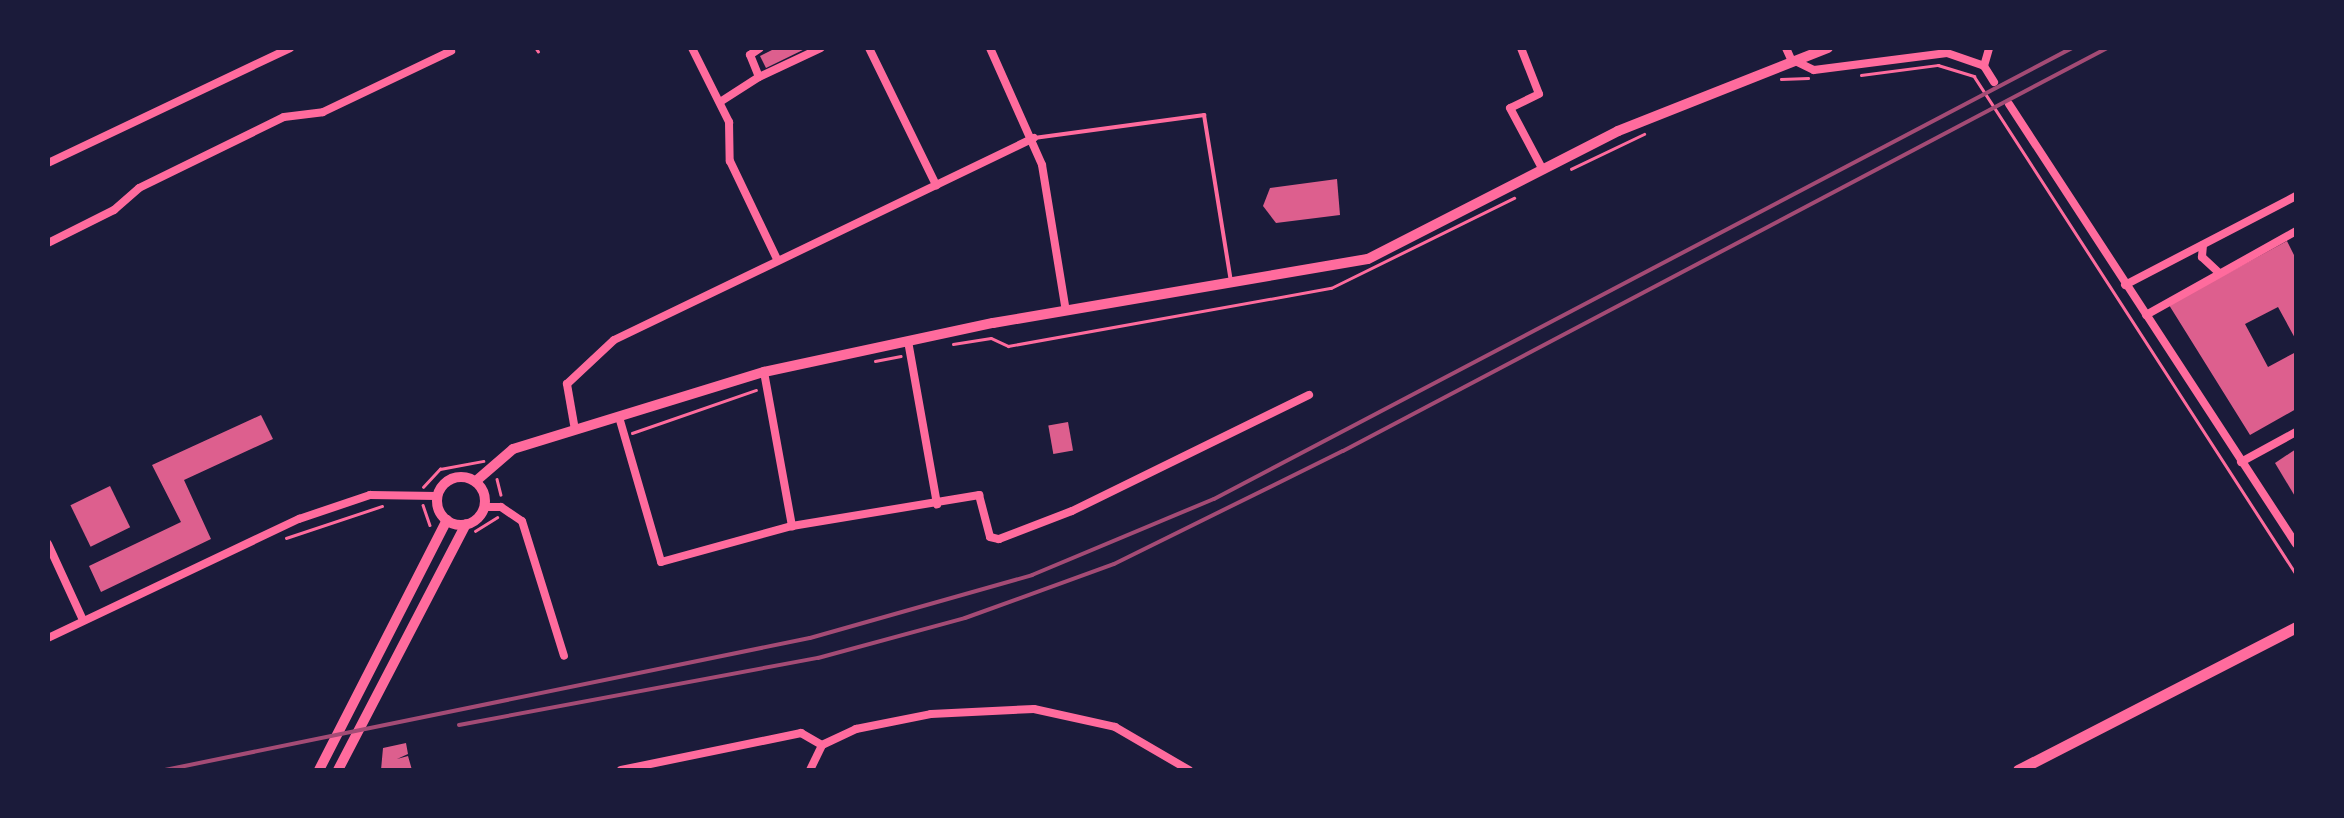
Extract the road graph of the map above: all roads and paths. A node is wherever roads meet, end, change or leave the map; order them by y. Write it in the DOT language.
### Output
graph roads {
  1 [pos="290,48"];
  2 [pos="692,48"];
  3 [pos="760,48"];
  4 [pos="821,48"];
  5 [pos="869,48"];
  6 [pos="990,48"];
  7 [pos="1521,48"];
  8 [pos="1786,48"];
  9 [pos="1828,48"];
  10 [pos="1989,48"];
  11 [pos="451,51"];
  12 [pos="1791,60"];
  13 [pos="1984,66"];
  14 [pos="1848,76"];
  15 [pos="759,77"];
  16 [pos="1818,78"];
  17 [pos="1767,80"];
  18 [pos="1994,82"];
  19 [pos="720,102"];
  20 [pos="2010,104"];
  21 [pos="1034,138"];
  22 [pos="48,163"];
  23 [pos="1543,170"];
  24 [pos="936,185"];
  25 [pos="2296,196"];
  26 [pos="2296,232"];
  27 [pos="48,242"];
  28 [pos="2203,245"];
  29 [pos="777,259"];
  30 [pos="2219,273"];
  31 [pos="1232,285"];
  32 [pos="2126,285"];
  33 [pos="1066,311"];
  34 [pos="2146,316"];
  35 [pos="908,341"];
  36 [pos="764,372"];
  37 [pos="1309,396"];
  38 [pos="619,417"];
  39 [pos="575,430"];
  40 [pos="2296,432"];
  41 [pos="467,460"];
  42 [pos="2240,462"];
  43 [pos="424,480"];
  44 [pos="476,481"];
  45 [pos="437,496"];
  46 [pos="405,503"];
  47 [pos="394,504"];
  48 [pos="938,504"];
  49 [pos="484,507"];
  50 [pos="447,520"];
  51 [pos="490,520"];
  52 [pos="466,524"];
  53 [pos="792,526"];
  54 [pos="435,530"];
  55 [pos="283,538"];
  56 [pos="467,539"];
  57 [pos="48,544"];
  58 [pos="2296,544"];
  59 [pos="2296,574"];
  60 [pos="83,620"];
  61 [pos="2296,627"];
  62 [pos="48,638"];
  63 [pos="564,656"];
  64 [pos="822,744"];
  65 [pos="319,770"];
  66 [pos="338,770"];
  67 [pos="621,770"];
  68 [pos="810,770"];
  69 [pos="1189,770"];
  70 [pos="2018,770"];
  1 -- 22 [label="street"];
  2 -- 19 [label="street"];
  3 -- 15 [label="street"];
  4 -- 15 [label="street"];
  5 -- 24 [label="street"];
  6 -- 21 [label="street"];
  7 -- 23 [label="street"];
  8 -- 12 [label="street"];
  9 -- 12 [label="street"];
  10 -- 13 [label="street"];
  11 -- 27 [label="street"];
  12 -- 13 [label="street"];
  12 -- 23 [label="street"];
  13 -- 18 [label="street"];
  14 -- 59 [label="path"];
  15 -- 19 [label="street"];
  16 -- 17 [label="path"];
  19 -- 29 [label="street"];
  20 -- 32 [label="street"];
  21 -- 24 [label="street"];
  21 -- 31 [label="lane"];
  21 -- 33 [label="street"];
  23 -- 31 [label="street"];
  24 -- 29 [label="street"];
  25 -- 28 [label="street"];
  26 -- 30 [label="street"];
  28 -- 30 [label="street"];
  28 -- 32 [label="street"];
  29 -- 39 [label="street"];
  30 -- 34 [label="street"];
  31 -- 33 [label="street"];
  32 -- 34 [label="street"];
  33 -- 35 [label="street"];
  34 -- 42 [label="street"];
  35 -- 36 [label="street"];
  35 -- 48 [label="street"];
  36 -- 38 [label="street"];
  36 -- 53 [label="street"];
  37 -- 48 [label="street"];
  38 -- 39 [label="street"];
  38 -- 53 [label="street"];
  39 -- 44 [label="street"];
  40 -- 42 [label="street"];
  41 -- 43 [label="path"];
  42 -- 58 [label="street"];
  44 -- 45 [label="street"];
  44 -- 49 [label="street"];
  45 -- 50 [label="street"];
  45 -- 60 [label="street"];
  46 -- 54 [label="path"];
  47 -- 55 [label="path"];
  48 -- 53 [label="street"];
  49 -- 52 [label="street"];
  49 -- 63 [label="street"];
  50 -- 52 [label="street"];
  50 -- 65 [label="street"];
  51 -- 56 [label="path"];
  52 -- 66 [label="street"];
  57 -- 60 [label="street"];
  60 -- 62 [label="street"];
  61 -- 70 [label="main road"];
  64 -- 67 [label="street"];
  64 -- 68 [label="street"];
  64 -- 69 [label="street"];
}
